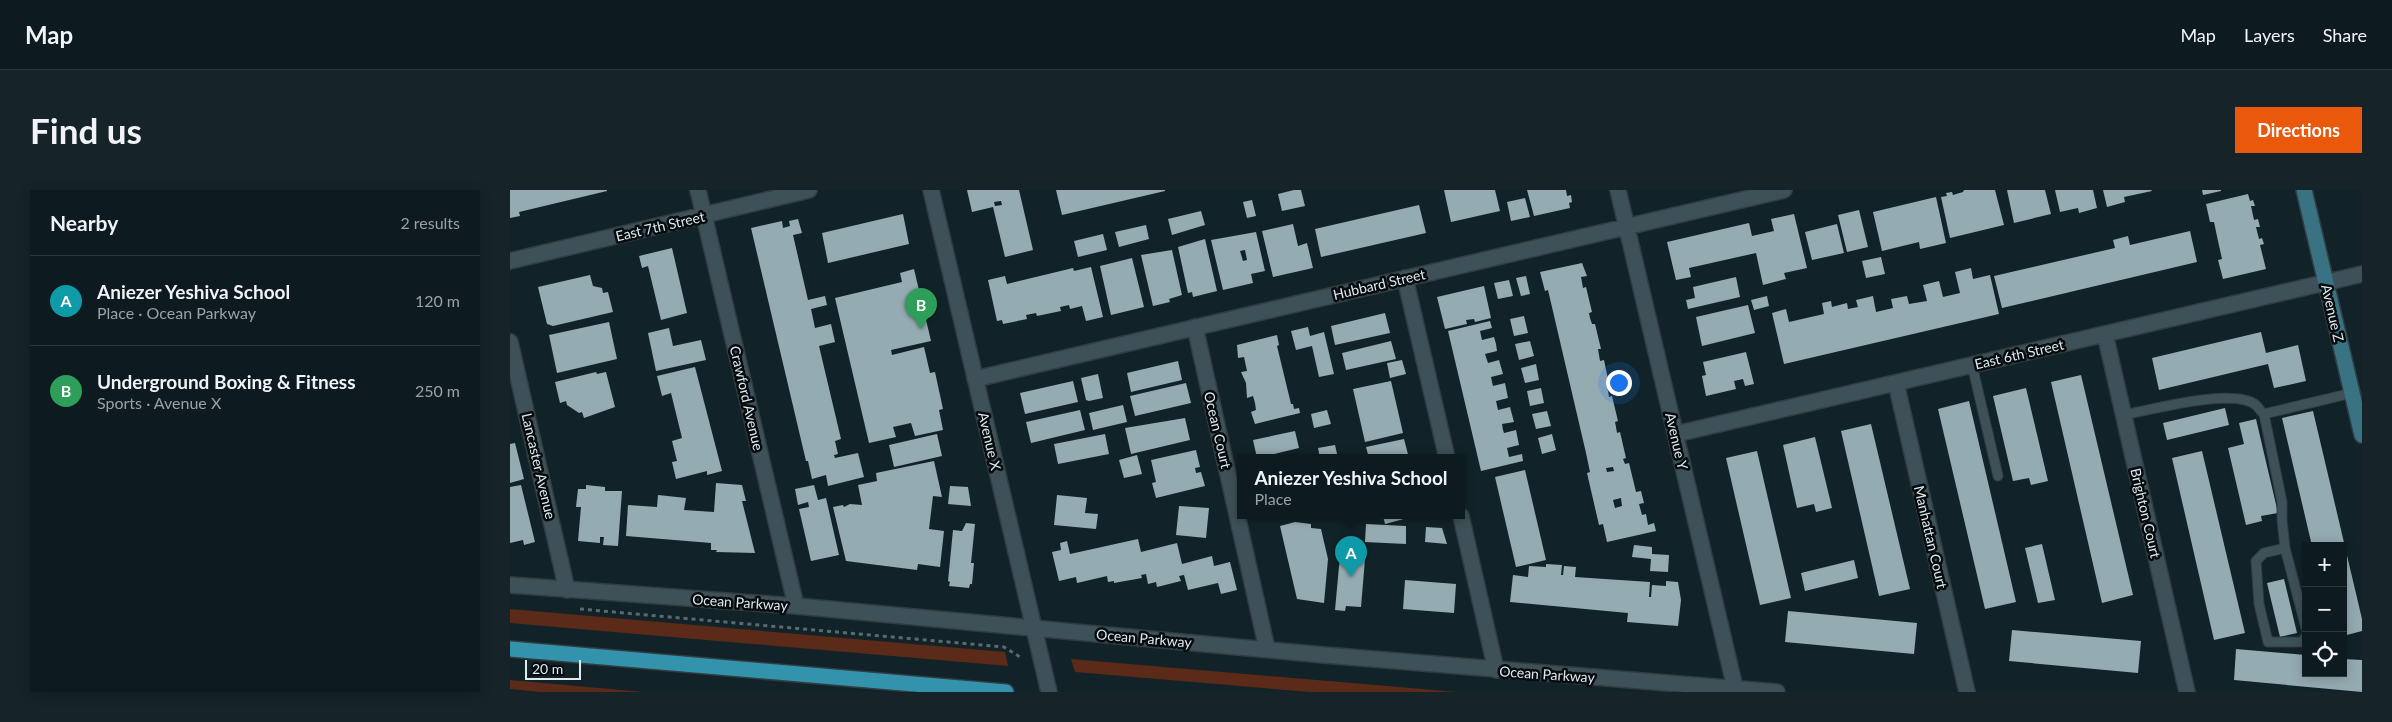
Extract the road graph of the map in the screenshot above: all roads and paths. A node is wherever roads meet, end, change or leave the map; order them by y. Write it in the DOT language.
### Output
graph roads {
  1 [pos="698,190"];
  2 [pos="809,190"];
  3 [pos="931,190"];
  4 [pos="1618,190"];
  5 [pos="1784,190"];
  6 [pos="2304,190"];
  7 [pos="704,216"];
  8 [pos="1627,227"];
  9 [pos="510,261"];
  10 [pos="2362,274"];
  11 [pos="1406,278"];
  12 [pos="2326,282"];
  13 [pos="1195,327"];
  14 [pos="2105,334"];
  15 [pos="510,342"];
  16 [pos="1972,365"];
  17 [pos="975,378"];
  18 [pos="1896,383"];
  19 [pos="2352,393"];
  20 [pos="2264,414"];
  21 [pos="2124,415"];
  22 [pos="1676,434"];
  23 [pos="2362,435"];
  24 [pos="1446,454"];
  25 [pos="1998,476"];
  26 [pos="1237,515"];
  27 [pos="1238,519"];
  28 [pos="1462,519"];
  29 [pos="2285,548"];
  30 [pos="510,585"];
  31 [pos="567,590"];
  32 [pos="796,606"];
  33 [pos="579,609"];
  34 [pos="2302,613"];
  35 [pos="1034,629"];
  36 [pos="2302,641"];
  37 [pos="510,649"];
  38 [pos="1267,649"];
  39 [pos="1020,657"];
  40 [pos="1496,670"];
  41 [pos="1736,690"];
  42 [pos="1006,692"];
  43 [pos="1048,692"];
  44 [pos="1777,692"];
  45 [pos="1967,692"];
  46 [pos="2186,692"];
  1 -- 7 [label="street, Crawford Avenue"];
  2 -- 7 [label="street, East 7th Street"];
  3 -- 17 [label="street, Avenue X"];
  4 -- 8 [label="street, Avenue Y"];
  5 -- 8 [label="street, Hubbard Street"];
  6 -- 12 [label="street, Avenue Z"];
  7 -- 9 [label="street, East 7th Street"];
  7 -- 32 [label="street, Crawford Avenue"];
  8 -- 11 [label="street, Hubbard Street"];
  8 -- 22 [label="street, Avenue Y"];
  10 -- 12 [label="street, East 6th Street"];
  11 -- 13 [label="street, Hubbard Street"];
  11 -- 24 [label="street"];
  12 -- 14 [label="street, East 6th Street"];
  12 -- 19 [label="street, Avenue Z"];
  13 -- 17 [label="street, Hubbard Street"];
  13 -- 26 [label="street, Ocean Court"];
  14 -- 16 [label="street, East 6th Street"];
  14 -- 21 [label="street, Brighton Court"];
  15 -- 31 [label="street, Lancaster Avenue"];
  16 -- 18 [label="street, East 6th Street"];
  16 -- 25 [label="lane"];
  17 -- 35 [label="street, Avenue X"];
  18 -- 22 [label="street, East 6th Street"];
  18 -- 45 [label="street, Manhattan Court"];
  19 -- 20 [label="lane"];
  19 -- 23 [label="street, Avenue Z"];
  20 -- 21 [label="lane"];
  20 -- 29 [label="lane"];
  21 -- 46 [label="street, Brighton Court"];
  22 -- 41 [label="street, Avenue Y"];
  27 -- 38 [label="street, Ocean Court"];
  28 -- 40 [label="street"];
  29 -- 34 [label="lane"];
  29 -- 36 [label="lane"];
  30 -- 31 [label="street, Ocean Parkway"];
  31 -- 32 [label="street, Ocean Parkway"];
  32 -- 35 [label="street, Ocean Parkway"];
  33 -- 39 [label="path"];
  35 -- 38 [label="street, Ocean Parkway"];
  35 -- 43 [label="street, Avenue X"];
  37 -- 42 [label="main road"];
  38 -- 40 [label="street, Ocean Parkway"];
  40 -- 41 [label="street, Ocean Parkway"];
  41 -- 44 [label="street, Ocean Parkway"];
}
